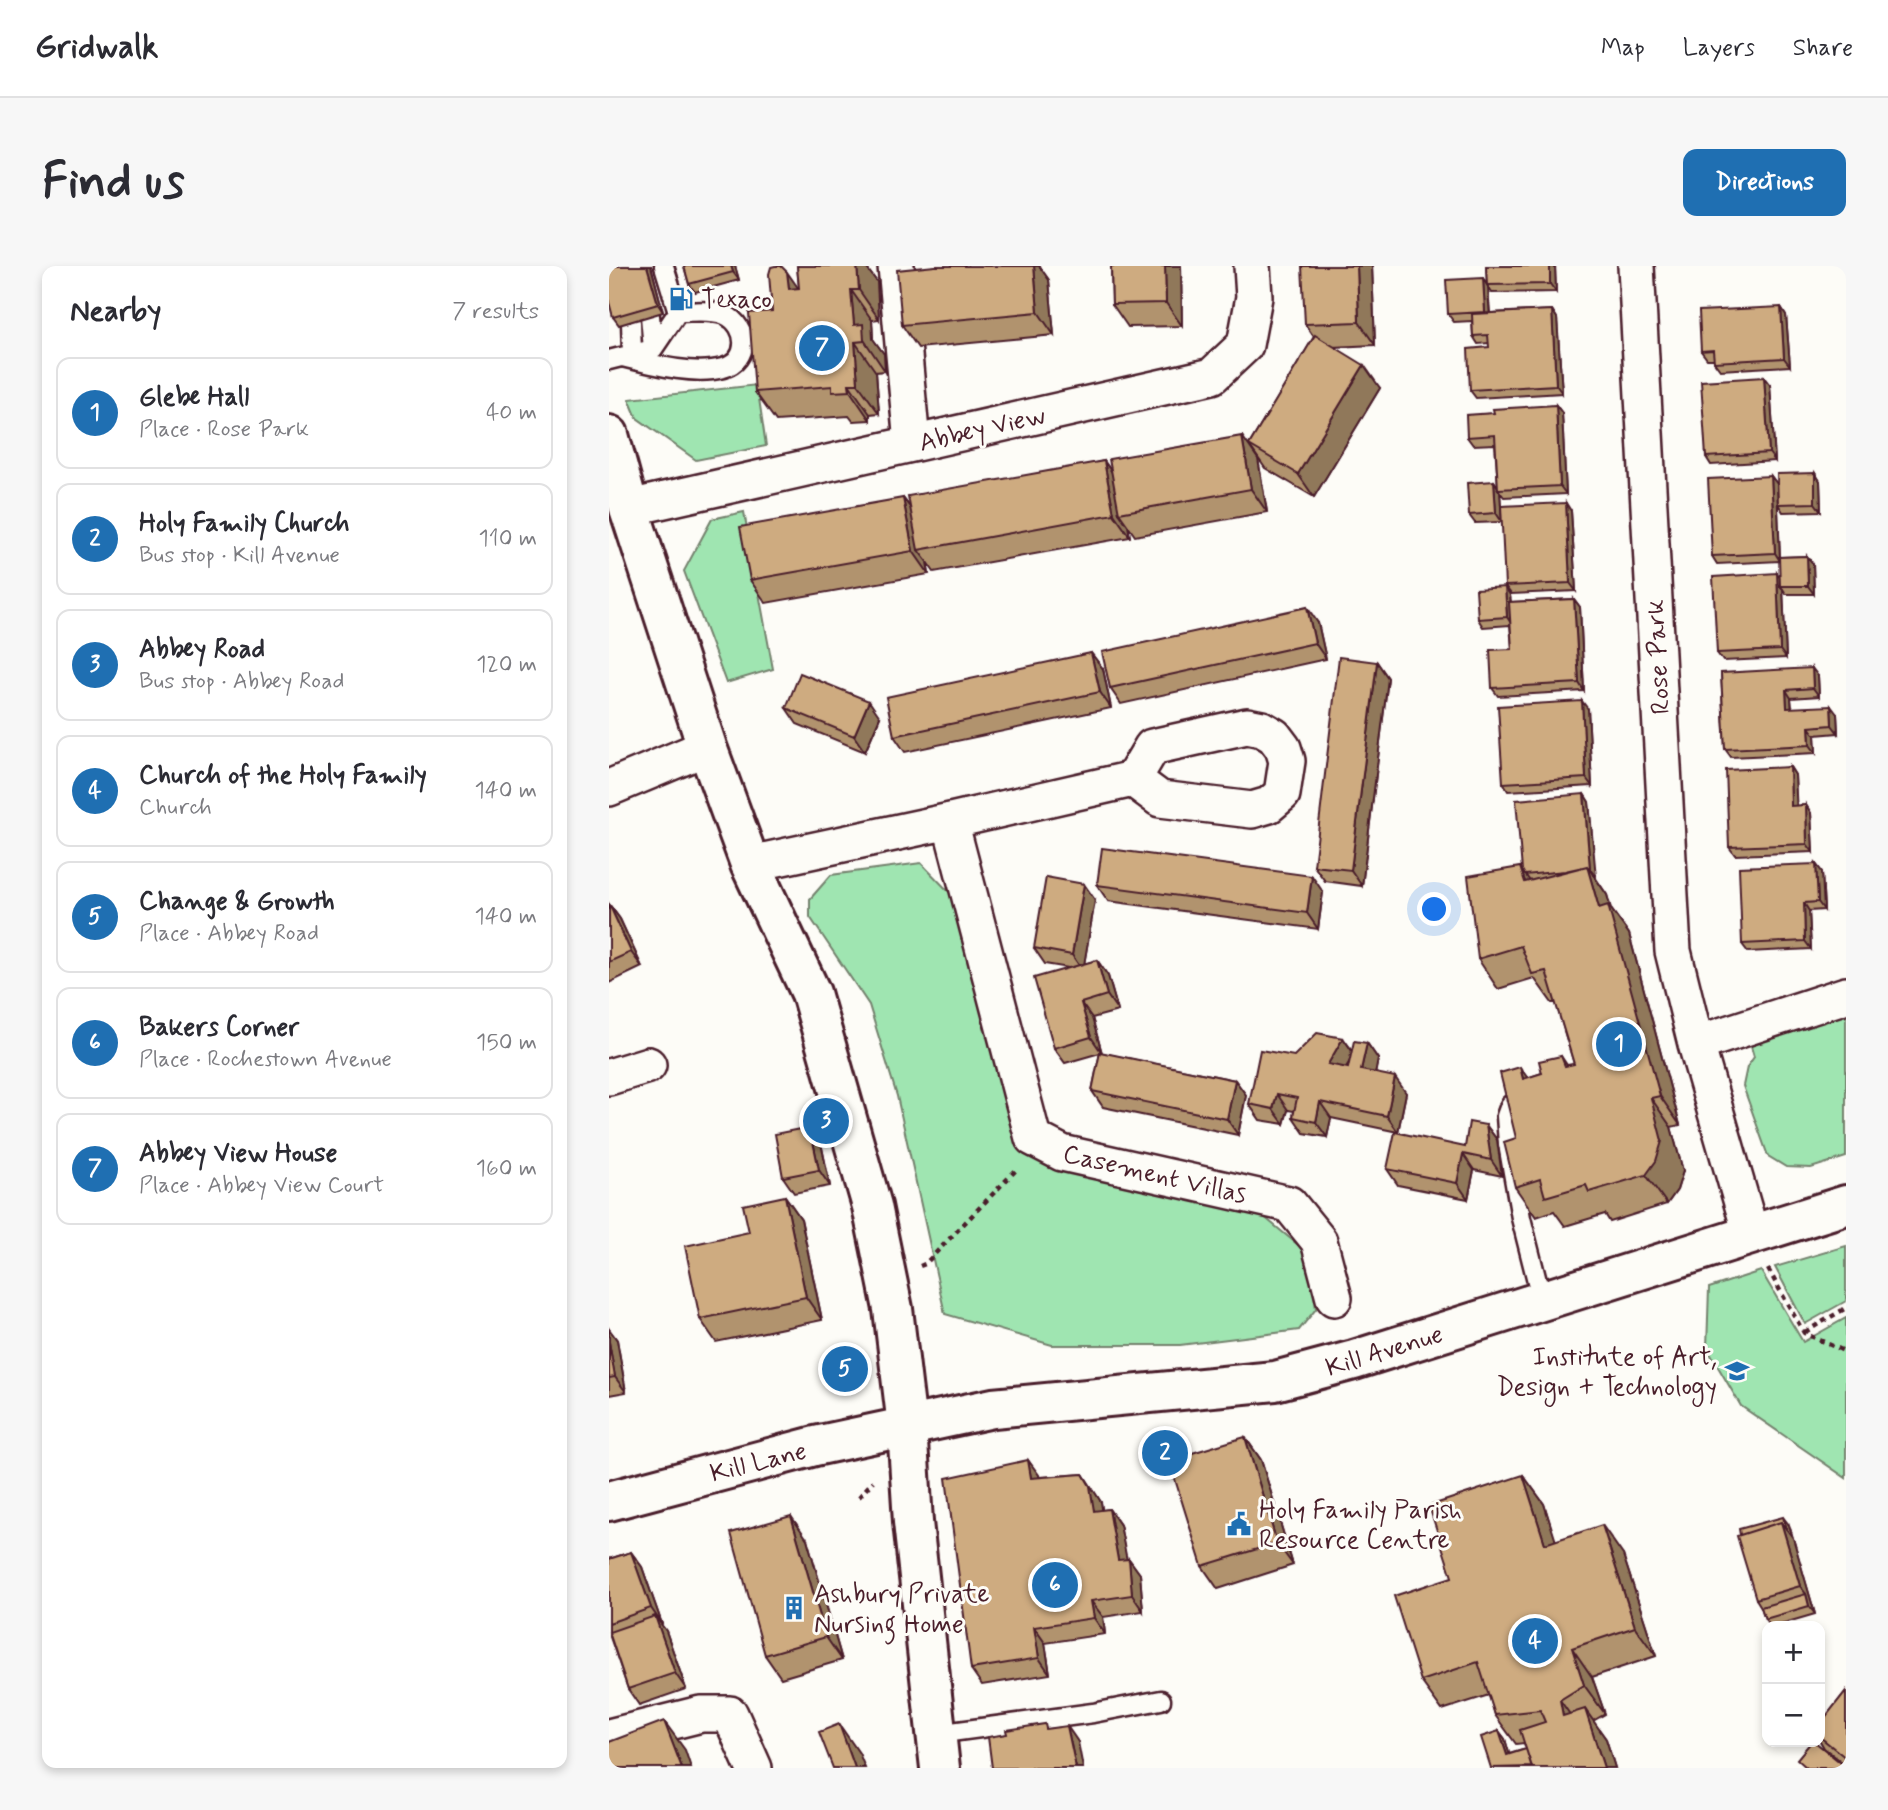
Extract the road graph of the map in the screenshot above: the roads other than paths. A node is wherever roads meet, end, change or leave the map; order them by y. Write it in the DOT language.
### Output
graph roads {
  1 [pos="664,266"];
  2 [pos="896,266"];
  3 [pos="1252,266"];
  4 [pos="1636,266"];
  5 [pos="678,312"];
  6 [pos="650,316"];
  7 [pos="631,322"];
  8 [pos="653,349"];
  9 [pos="621,358"];
  10 [pos="609,435"];
  11 [pos="912,444"];
  12 [pos="629,508"];
  13 [pos="707,747"];
  14 [pos="1133,779"];
  15 [pos="609,788"];
  16 [pos="950,821"];
  17 [pos="750,864"];
  18 [pos="1846,995"];
  19 [pos="1696,1044"];
  20 [pos="648,1065"];
  21 [pos="609,1077"];
  22 [pos="1537,1087"];
  23 [pos="1846,1205"];
  24 [pos="1751,1234"];
  25 [pos="1334,1298"];
  26 [pos="1542,1301"];
  27 [pos="907,1426"];
  28 [pos="609,1501"];
  29 [pos="1161,1700"];
  30 [pos="609,1737"];
  31 [pos="938,1751"];
  32 [pos="754,1768"];
  1 -- 5 [label="lane"];
  2 -- 11 [label="street"];
  3 -- 11 [label="street, Abbey View"];
  4 -- 19 [label="street, Rose Park"];
  5 -- 8 [label="lane"];
  5 -- 9 [label="lane"];
  6 -- 8 [label="lane"];
  7 -- 9 [label="lane"];
  8 -- 9 [label="lane"];
  10 -- 12 [label="main road"];
  11 -- 12 [label="street, Abbey View"];
  12 -- 13 [label="main road"];
  13 -- 15 [label="street"];
  13 -- 17 [label="main road"];
  14 -- 16 [label="street"];
  16 -- 17 [label="street"];
  16 -- 25 [label="street, Casement Villas"];
  17 -- 27 [label="main road"];
  18 -- 19 [label="street"];
  19 -- 24 [label="street, Rose Park"];
  20 -- 21 [label="street"];
  22 -- 26 [label="lane"];
  23 -- 24 [label="main road, Kill Avenue"];
  24 -- 26 [label="main road, Kill Avenue"];
  26 -- 27 [label="main road, Kill Avenue"];
  27 -- 28 [label="main road, Kill Lane"];
  27 -- 31 [label="main road"];
  29 -- 31 [label="lane"];
  30 -- 32 [label="street"];
}
